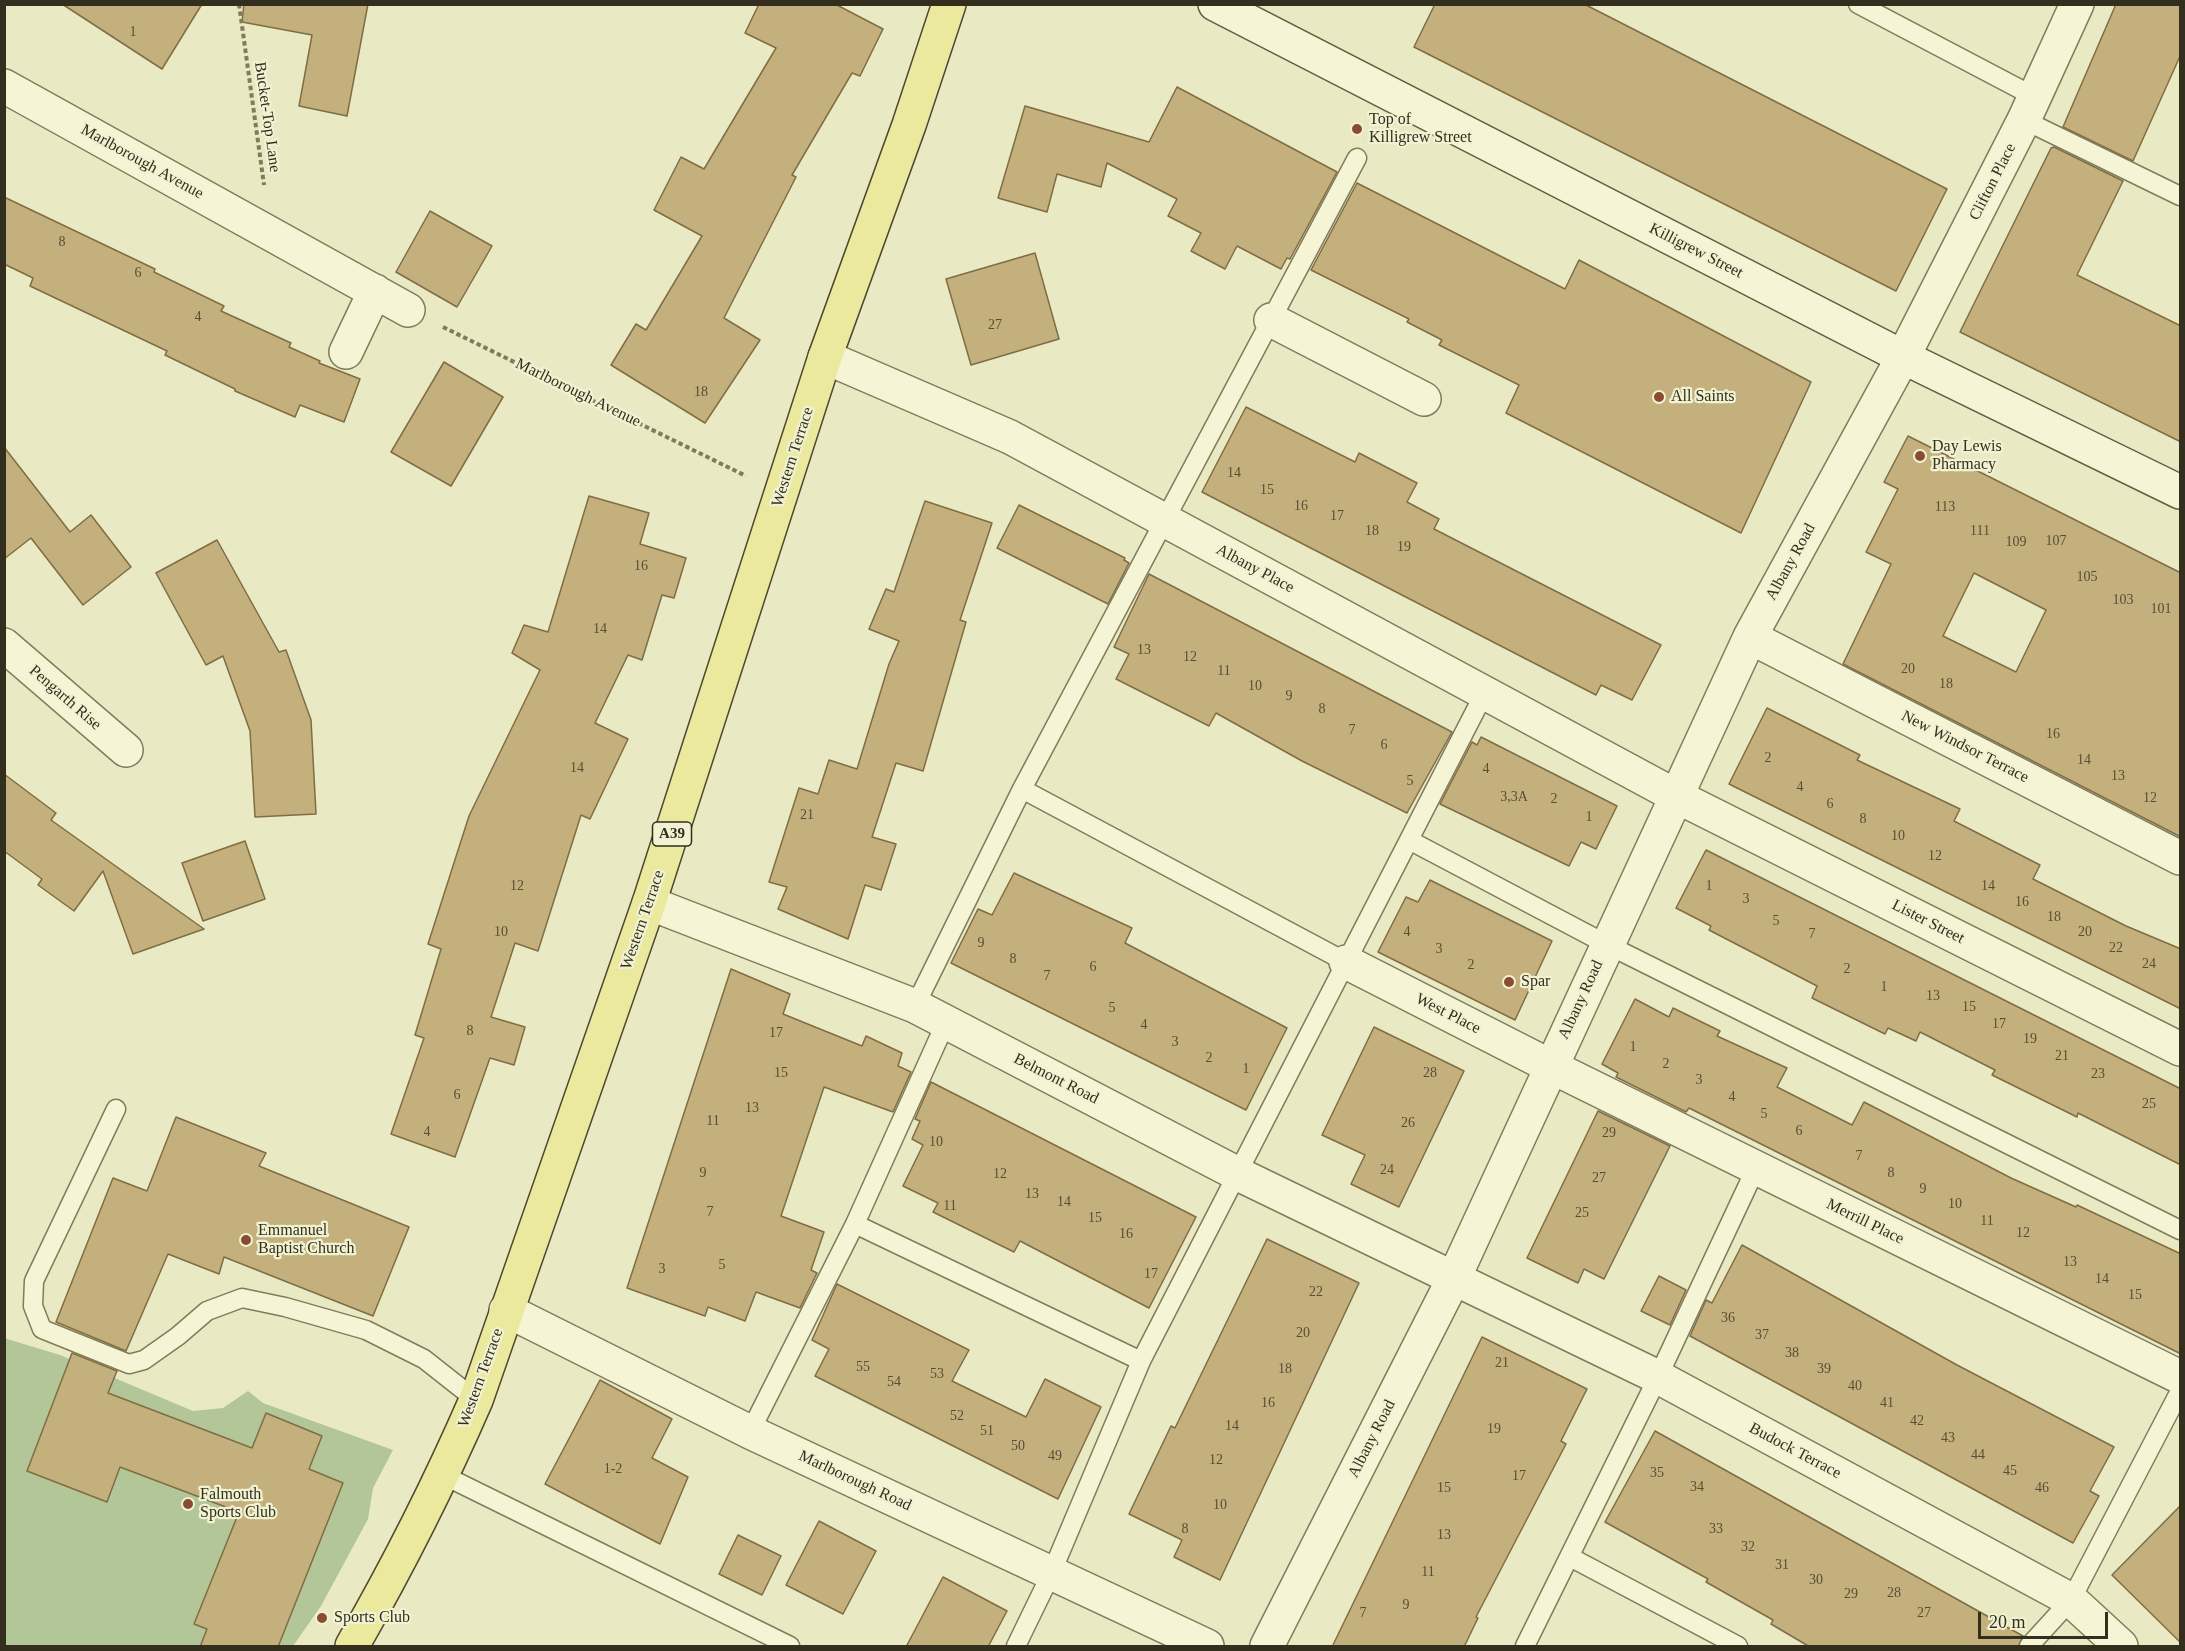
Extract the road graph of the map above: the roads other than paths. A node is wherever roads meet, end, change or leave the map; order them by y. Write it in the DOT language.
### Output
graph roads {
  1 [pos="1215,4"];
  2 [pos="1858,4"];
  3 [pos="2077,4"];
  4 [pos="948,5"];
  5 [pos="4,86"];
  6 [pos="2030,109"];
  7 [pos="1357,158"];
  8 [pos="2181,196"];
  9 [pos="375,291"];
  10 [pos="408,310"];
  11 [pos="1271,320"];
  12 [pos="346,352"];
  13 [pos="825,357"];
  14 [pos="1903,357"];
  15 [pos="1424,399"];
  16 [pos="2181,492"];
  17 [pos="1164,521"];
  18 [pos="1750,637"];
  19 [pos="4,645"];
  20 [pos="1485,692"];
  21 [pos="126,750"];
  22 [pos="1022,789"];
  23 [pos="1676,796"];
  24 [pos="1409,840"];
  25 [pos="2181,858"];
  26 [pos="649,903"];
  27 [pos="1606,945"];
  28 [pos="1346,962"];
  29 [pos="915,1006"];
  30 [pos="946,1022"];
  31 [pos="2181,1049"];
  32 [pos="1550,1066"];
  33 [pos="116,1108"];
  34 [pos="1756,1168"];
  35 [pos="1238,1174"];
  36 [pos="855,1224"];
  37 [pos="2181,1230"];
  38 [pos="1454,1278"];
  39 [pos="506,1310"];
  40 [pos="1142,1361"];
  41 [pos="1658,1377"];
  42 [pos="2181,1377"];
  43 [pos="2181,1391"];
  44 [pos="476,1400"];
  45 [pos="750,1432"];
  46 [pos="443,1475"];
  47 [pos="1570,1557"];
  48 [pos="1051,1574"];
  49 [pos="2071,1600"];
  50 [pos="352,1647"];
  51 [pos="790,1647"];
  52 [pos="1016,1647"];
  53 [pos="1207,1647"];
  54 [pos="1267,1647"];
  55 [pos="1525,1647"];
  56 [pos="1738,1647"];
  57 [pos="2029,1647"];
  58 [pos="2121,1647"];
  1 -- 14 [label="street, Killigrew Street"];
  2 -- 6 [label="lane"];
  3 -- 6 [label="street, Clifton Place"];
  4 -- 13 [label="main road, Western Terrace / A39"];
  5 -- 9 [label="street, Marlborough Avenue"];
  6 -- 8 [label="lane"];
  6 -- 14 [label="street, Clifton Place"];
  7 -- 11 [label="lane"];
  9 -- 10 [label="street, Marlborough Avenue"];
  9 -- 12 [label="street"];
  11 -- 15 [label="street"];
  11 -- 17 [label="lane"];
  13 -- 17 [label="street, Albany Place"];
  13 -- 26 [label="main road, Western Terrace / A39"];
  14 -- 16 [label="street, Killigrew Street"];
  14 -- 18 [label="street, Albany Road"];
  17 -- 20 [label="street, Albany Place"];
  17 -- 22 [label="lane"];
  18 -- 23 [label="street, Albany Road"];
  18 -- 25 [label="street, New Windsor Terrace"];
  19 -- 21 [label="street, Pengarth Rise"];
  20 -- 23 [label="street, Albany Place"];
  20 -- 24 [label="lane"];
  22 -- 28 [label="lane"];
  22 -- 29 [label="lane"];
  23 -- 27 [label="street, Albany Road"];
  23 -- 31 [label="street, Lister Street"];
  24 -- 27 [label="lane"];
  24 -- 28 [label="lane"];
  26 -- 29 [label="street, Belmont Road"];
  26 -- 39 [label="main road, Western Terrace / A39"];
  27 -- 32 [label="street, Albany Road"];
  27 -- 37 [label="lane"];
  28 -- 32 [label="street, West Place"];
  28 -- 35 [label="lane"];
  29 -- 30 [label="street, Belmont Road"];
  30 -- 35 [label="street, Belmont Road"];
  30 -- 36 [label="lane"];
  32 -- 34 [label="street, Merrill Place"];
  32 -- 38 [label="street, Albany Road"];
  33 -- 44 [label="lane"];
  34 -- 41 [label="lane"];
  34 -- 42 [label="street, Merrill Place"];
  35 -- 38 [label="street, Belmont Road"];
  35 -- 40 [label="lane"];
  36 -- 40 [label="lane"];
  36 -- 45 [label="lane"];
  38 -- 41 [label="street, Budock Terrace"];
  38 -- 54 [label="street, Albany Road"];
  39 -- 44 [label="main road, Western Terrace / A39"];
  39 -- 45 [label="street, Marlborough Road"];
  40 -- 48 [label="lane"];
  41 -- 47 [label="lane"];
  41 -- 49 [label="street, Budock Terrace"];
  43 -- 49 [label="lane"];
  44 -- 46 [label="main road, Western Terrace / A39"];
  45 -- 48 [label="street, Marlborough Road"];
  46 -- 50 [label="main road, Western Terrace / A39"];
  46 -- 51 [label="lane"];
  47 -- 55 [label="lane"];
  47 -- 56 [label="lane"];
  48 -- 52 [label="lane"];
  48 -- 53 [label="street, Marlborough Road"];
  49 -- 57 [label="lane"];
  49 -- 58 [label="street, Budock Terrace"];
}
